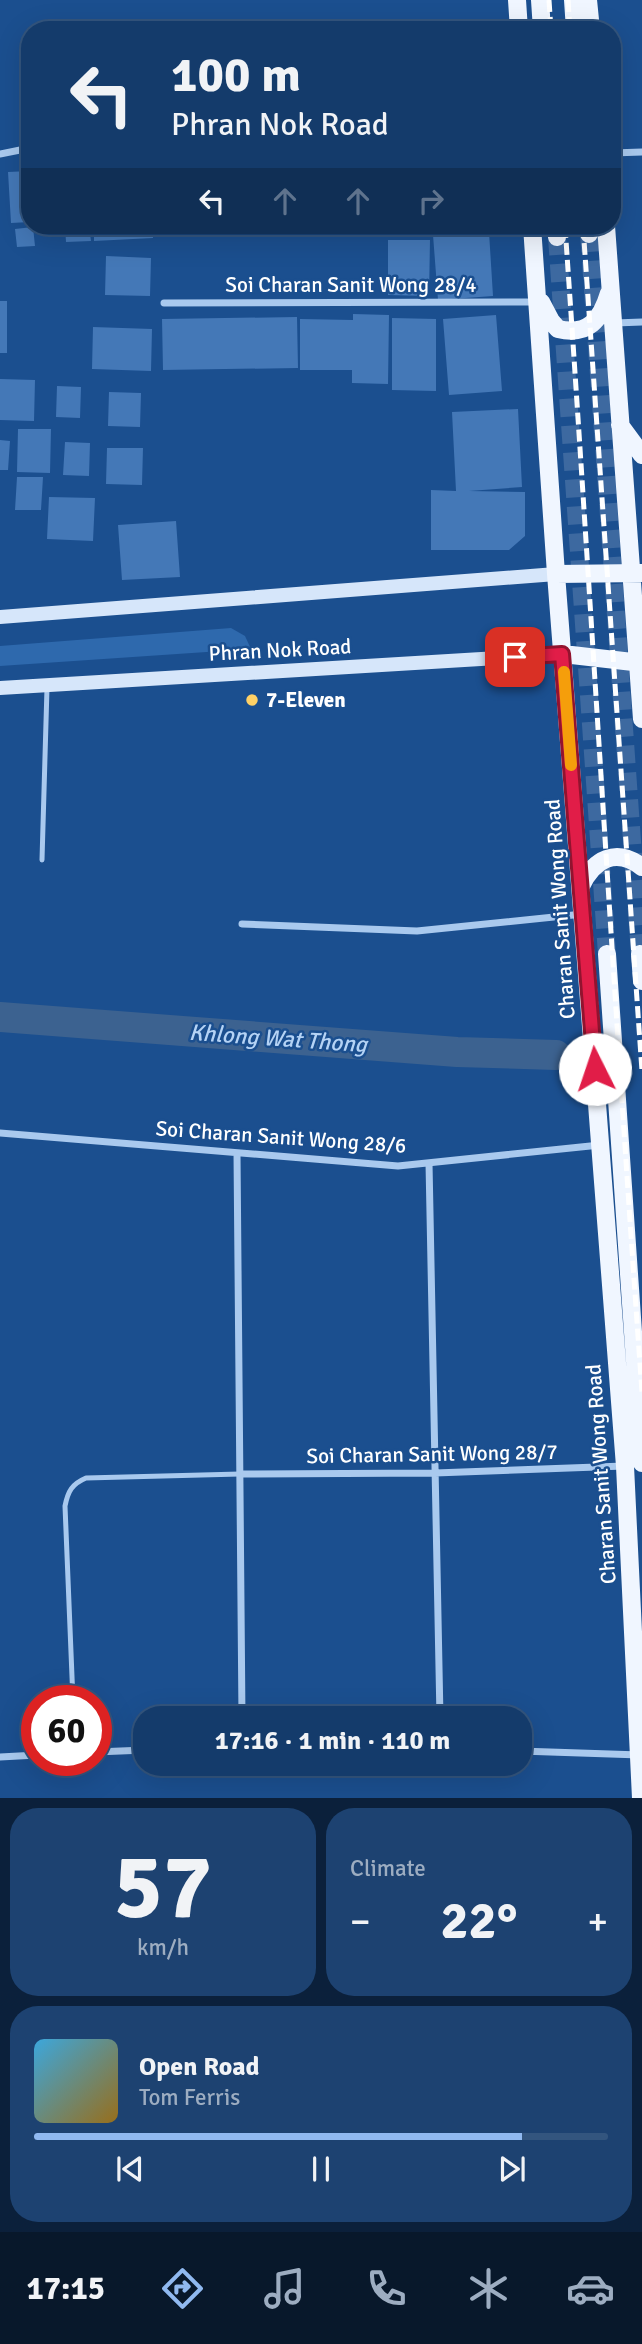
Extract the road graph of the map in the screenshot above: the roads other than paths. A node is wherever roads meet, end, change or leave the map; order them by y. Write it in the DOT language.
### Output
graph roads {
  1 [pos="517,0"];
  2 [pos="540,0"];
  3 [pos="573,0"];
  4 [pos="589,0"];
  5 [pos="518,21"];
  6 [pos="541,21"];
  7 [pos="574,21"];
  8 [pos="590,21"];
  9 [pos="21,150"];
  10 [pos="642,152"];
  11 [pos="621,153"];
  12 [pos="0,154"];
  13 [pos="533,235"];
  14 [pos="597,235"];
  15 [pos="611,286"];
  16 [pos="537,295"];
  17 [pos="164,303"];
  18 [pos="642,322"];
  19 [pos="615,323"];
  20 [pos="620,425"];
  21 [pos="642,456"];
  22 [pos="556,573"];
  23 [pos="637,573"];
  24 [pos="0,617"];
  25 [pos="562,654"];
  26 [pos="640,663"];
  27 [pos="47,685"];
  28 [pos="0,688"];
  29 [pos="642,719"];
  30 [pos="43,860"];
  31 [pos="642,867"];
  32 [pos="581,886"];
  33 [pos="584,914"];
  34 [pos="242,924"];
  35 [pos="607,954"];
  36 [pos="640,954"];
  37 [pos="642,981"];
  38 [pos="0,1133"];
  39 [pos="601,1145"];
  40 [pos="237,1153"];
  41 [pos="429,1163"];
  42 [pos="634,1465"];
  43 [pos="435,1473"];
  44 [pos="240,1475"];
  45 [pos="72,1685"];
  46 [pos="242,1706"];
  47 [pos="440,1706"];
  48 [pos="133,1750"];
  49 [pos="112,1751"];
  50 [pos="532,1751"];
  51 [pos="641,1755"];
  52 [pos="21,1756"];
  53 [pos="0,1757"];
  54 [pos="641,1798"];
  1 -- 5 [label="main road"];
  2 -- 6 [label="main road"];
  3 -- 7 [label="main road"];
  4 -- 8 [label="main road"];
  9 -- 12 [label="street"];
  10 -- 11 [label="street"];
  13 -- 16 [label="main road, Charan Sanit Wong Road"];
  14 -- 15 [label="main road"];
  15 -- 16 [label="main road"];
  15 -- 19 [label="main road"];
  16 -- 17 [label="street, Soi Charan Sanit Wong 28/4"];
  16 -- 22 [label="main road, Charan Sanit Wong Road"];
  18 -- 19 [label="street"];
  19 -- 20 [label="main road"];
  20 -- 21 [label="main road"];
  20 -- 23 [label="main road"];
  22 -- 23 [label="main road"];
  22 -- 24 [label="main road"];
  22 -- 25 [label="main road, Charan Sanit Wong Road"];
  23 -- 26 [label="main road"];
  25 -- 26 [label="main road"];
  25 -- 27 [label="main road, Phran Nok Road"];
  25 -- 32 [label="main road, Charan Sanit Wong Road"];
  26 -- 29 [label="main road"];
  27 -- 28 [label="main road, Phran Nok Road"];
  27 -- 30 [label="lane"];
  31 -- 32 [label="main road"];
  32 -- 33 [label="main road, Charan Sanit Wong Road"];
  33 -- 34 [label="street"];
  33 -- 39 [label="main road, Charan Sanit Wong Road"];
  35 -- 42 [label="main road, Charan Sanit Wong Road"];
  36 -- 37 [label="main road"];
  38 -- 40 [label="street, Soi Charan Sanit Wong 28/6"];
  39 -- 41 [label="street, Soi Charan Sanit Wong 28/6"];
  39 -- 42 [label="main road, Charan Sanit Wong Road"];
  40 -- 41 [label="street, Soi Charan Sanit Wong 28/6"];
  40 -- 44 [label="street"];
  41 -- 43 [label="street"];
  42 -- 43 [label="street, Soi Charan Sanit Wong 28/7"];
  42 -- 51 [label="main road, Charan Sanit Wong Road"];
  43 -- 44 [label="street, Soi Charan Sanit Wong 28/7"];
  43 -- 47 [label="street"];
  44 -- 45 [label="lane"];
  44 -- 46 [label="street"];
  48 -- 49 [label="street"];
  50 -- 51 [label="street"];
  51 -- 54 [label="main road, Charan Sanit Wong Road"];
  52 -- 53 [label="street"];
}
